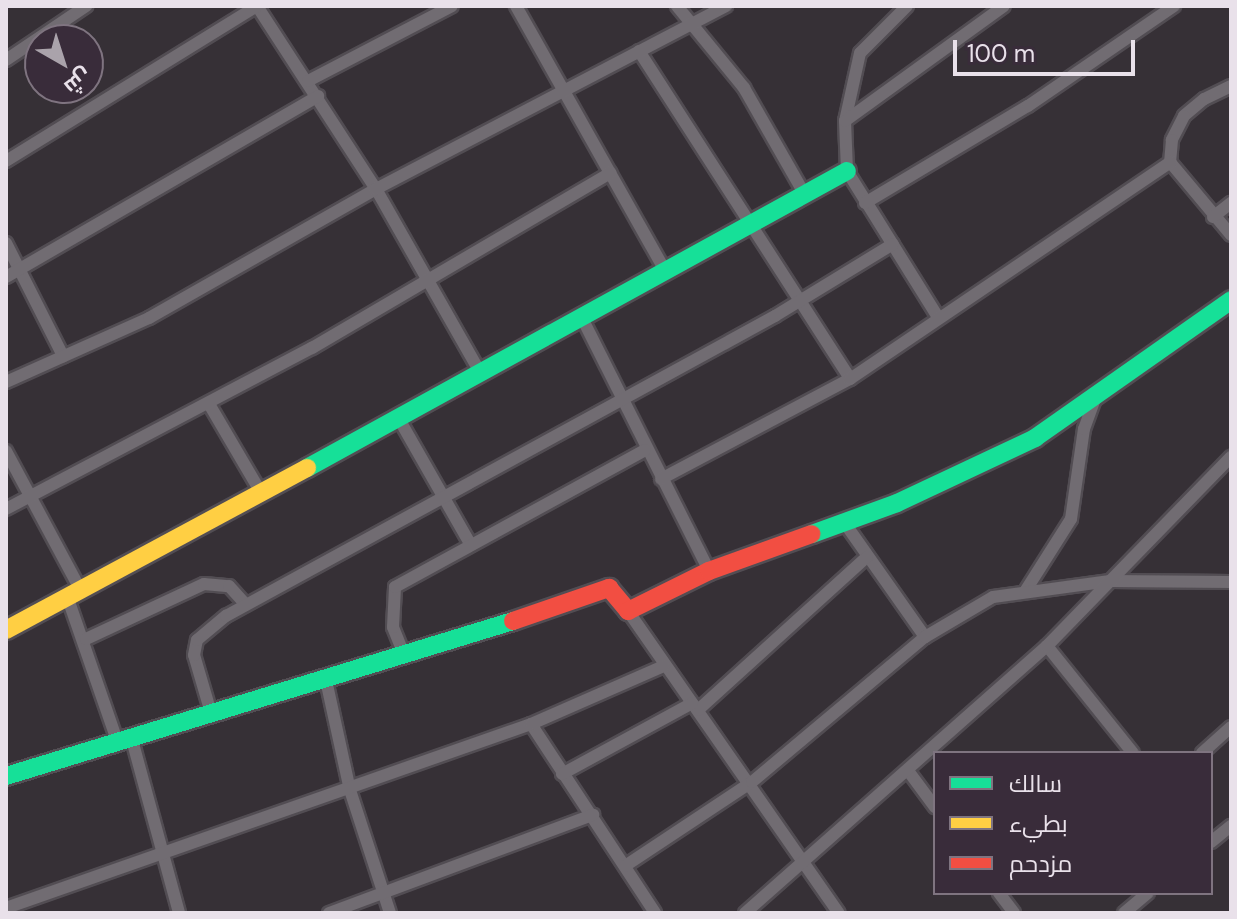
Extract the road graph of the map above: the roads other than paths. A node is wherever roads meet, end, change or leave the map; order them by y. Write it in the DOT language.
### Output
graph roads {
  1 [pos="86,6"];
  2 [pos="452,6"];
  3 [pos="516,6"];
  4 [pos="677,6"];
  5 [pos="726,6"];
  6 [pos="907,6"];
  7 [pos="1004,6"];
  8 [pos="1174,6"];
  9 [pos="250,8"];
  10 [pos="692,26"];
  11 [pos="639,51"];
  12 [pos="6,60"];
  13 [pos="308,81"];
  14 [pos="1231,86"];
  15 [pos="562,90"];
  16 [pos="318,96"];
  17 [pos="845,121"];
  18 [pos="6,161"];
  19 [pos="1170,162"];
  20 [pos="847,171"];
  21 [pos="610,173"];
  22 [pos="376,189"];
  23 [pos="805,195"];
  24 [pos="865,203"];
  25 [pos="1231,203"];
  26 [pos="1213,217"];
  27 [pos="751,224"];
  28 [pos="1231,235"];
  29 [pos="6,243"];
  30 [pos="893,244"];
  31 [pos="21,269"];
  32 [pos="666,272"];
  33 [pos="6,277"];
  34 [pos="430,282"];
  35 [pos="802,299"];
  36 [pos="1231,300"];
  37 [pos="938,317"];
  38 [pos="583,320"];
  39 [pos="63,356"];
  40 [pos="481,374"];
  41 [pos="850,379"];
  42 [pos="6,382"];
  43 [pos="1097,392"];
  44 [pos="621,400"];
  45 [pos="209,404"];
  46 [pos="399,419"];
  47 [pos="645,450"];
  48 [pos="6,451"];
  49 [pos="1231,457"];
  50 [pos="661,479"];
  51 [pos="260,491"];
  52 [pos="33,495"];
  53 [pos="443,497"];
  54 [pos="6,509"];
  55 [pos="844,522"];
  56 [pos="471,545"];
  57 [pos="867,557"];
  58 [pos="709,571"];
  59 [pos="1110,581"];
  60 [pos="1231,582"];
  61 [pos="1026,590"];
  62 [pos="74,592"];
  63 [pos="245,604"];
  64 [pos="628,611"];
  65 [pos="6,630"];
  66 [pos="925,637"];
  67 [pos="86,639"];
  68 [pos="1047,646"];
  69 [pos="405,657"];
  70 [pos="664,666"];
  71 [pos="326,680"];
  72 [pos="695,707"];
  73 [pos="211,713"];
  74 [pos="531,724"];
  75 [pos="1231,727"];
  76 [pos="124,738"];
  77 [pos="1131,751"];
  78 [pos="1204,751"];
  79 [pos="909,772"];
  80 [pos="562,774"];
  81 [pos="6,776"];
  82 [pos="752,782"];
  83 [pos="350,790"];
  84 [pos="933,804"];
  85 [pos="593,815"];
  86 [pos="1231,826"];
  87 [pos="1213,840"];
  88 [pos="163,854"];
  89 [pos="801,861"];
  90 [pos="625,866"];
  91 [pos="382,893"];
  92 [pos="1000,895"];
  93 [pos="1146,895"];
  94 [pos="6,908"];
  95 [pos="651,912"];
  96 [pos="179,913"];
  97 [pos="329,913"];
  98 [pos="390,913"];
  99 [pos="745,913"];
  100 [pos="839,913"];
  101 [pos="1014,913"];
  102 [pos="1124,913"];
  1 -- 12 [label="street"];
  2 -- 13 [label="street"];
  3 -- 15 [label="street"];
  4 -- 10 [label="street"];
  5 -- 10 [label="street"];
  6 -- 17 [label="street"];
  7 -- 17 [label="street"];
  8 -- 24 [label="street"];
  9 -- 13 [label="street"];
  9 -- 18 [label="street"];
  10 -- 11 [label="street"];
  10 -- 23 [label="street"];
  11 -- 15 [label="street"];
  11 -- 27 [label="street"];
  13 -- 16 [label="street"];
  14 -- 19 [label="street"];
  15 -- 21 [label="street"];
  15 -- 22 [label="street"];
  16 -- 22 [label="street"];
  16 -- 31 [label="street"];
  17 -- 20 [label="street"];
  19 -- 26 [label="street"];
  19 -- 37 [label="street"];
  20 -- 23 [label="street"];
  20 -- 24 [label="street"];
  21 -- 32 [label="street"];
  21 -- 34 [label="street"];
  22 -- 34 [label="street"];
  22 -- 39 [label="street"];
  23 -- 27 [label="street"];
  24 -- 30 [label="street"];
  25 -- 26 [label="street"];
  26 -- 28 [label="street"];
  27 -- 32 [label="street"];
  27 -- 35 [label="street"];
  29 -- 31 [label="street"];
  30 -- 35 [label="street"];
  30 -- 37 [label="street"];
  31 -- 33 [label="street"];
  31 -- 39 [label="street"];
  32 -- 38 [label="street"];
  34 -- 40 [label="street"];
  34 -- 45 [label="street"];
  35 -- 41 [label="street"];
  35 -- 44 [label="street"];
  36 -- 43 [label="street"];
  37 -- 41 [label="street"];
  38 -- 40 [label="street"];
  38 -- 44 [label="street"];
  39 -- 42 [label="street"];
  40 -- 46 [label="street"];
  41 -- 50 [label="street"];
  43 -- 55 [label="street"];
  43 -- 61 [label="street"];
  44 -- 47 [label="street"];
  44 -- 53 [label="street"];
  45 -- 51 [label="street"];
  45 -- 52 [label="street"];
  46 -- 51 [label="street"];
  46 -- 53 [label="street"];
  47 -- 50 [label="street"];
  47 -- 56 [label="street"];
  48 -- 52 [label="street"];
  49 -- 59 [label="street"];
  50 -- 58 [label="street"];
  51 -- 62 [label="street"];
  52 -- 54 [label="street"];
  52 -- 62 [label="street"];
  53 -- 56 [label="street"];
  53 -- 63 [label="street"];
  55 -- 57 [label="street"];
  55 -- 58 [label="street"];
  56 -- 69 [label="street"];
  57 -- 66 [label="street"];
  57 -- 72 [label="street"];
  58 -- 64 [label="street"];
  59 -- 60 [label="street"];
  59 -- 61 [label="street"];
  59 -- 68 [label="street"];
  61 -- 66 [label="street"];
  62 -- 65 [label="street"];
  62 -- 67 [label="street"];
  63 -- 67 [label="street"];
  63 -- 73 [label="street"];
  64 -- 69 [label="street"];
  64 -- 70 [label="street"];
  66 -- 82 [label="street"];
  67 -- 76 [label="street"];
  68 -- 77 [label="street"];
  68 -- 79 [label="street"];
  69 -- 71 [label="street"];
  70 -- 72 [label="street"];
  70 -- 74 [label="street"];
  71 -- 73 [label="street"];
  71 -- 83 [label="street"];
  72 -- 80 [label="street"];
  72 -- 82 [label="street"];
  73 -- 76 [label="street"];
  74 -- 80 [label="street"];
  74 -- 83 [label="street"];
  75 -- 78 [label="street"];
  76 -- 81 [label="street"];
  76 -- 88 [label="street"];
  79 -- 84 [label="street"];
  79 -- 89 [label="street"];
  80 -- 85 [label="street"];
  82 -- 89 [label="street"];
  82 -- 90 [label="street"];
  83 -- 88 [label="street"];
  83 -- 91 [label="street"];
  85 -- 90 [label="street"];
  85 -- 91 [label="street"];
  86 -- 87 [label="street"];
  88 -- 94 [label="street"];
  88 -- 96 [label="street"];
  89 -- 99 [label="street"];
  89 -- 100 [label="street"];
  90 -- 95 [label="street"];
  91 -- 97 [label="street"];
  91 -- 98 [label="street"];
  92 -- 101 [label="street"];
  93 -- 102 [label="street"];
}
